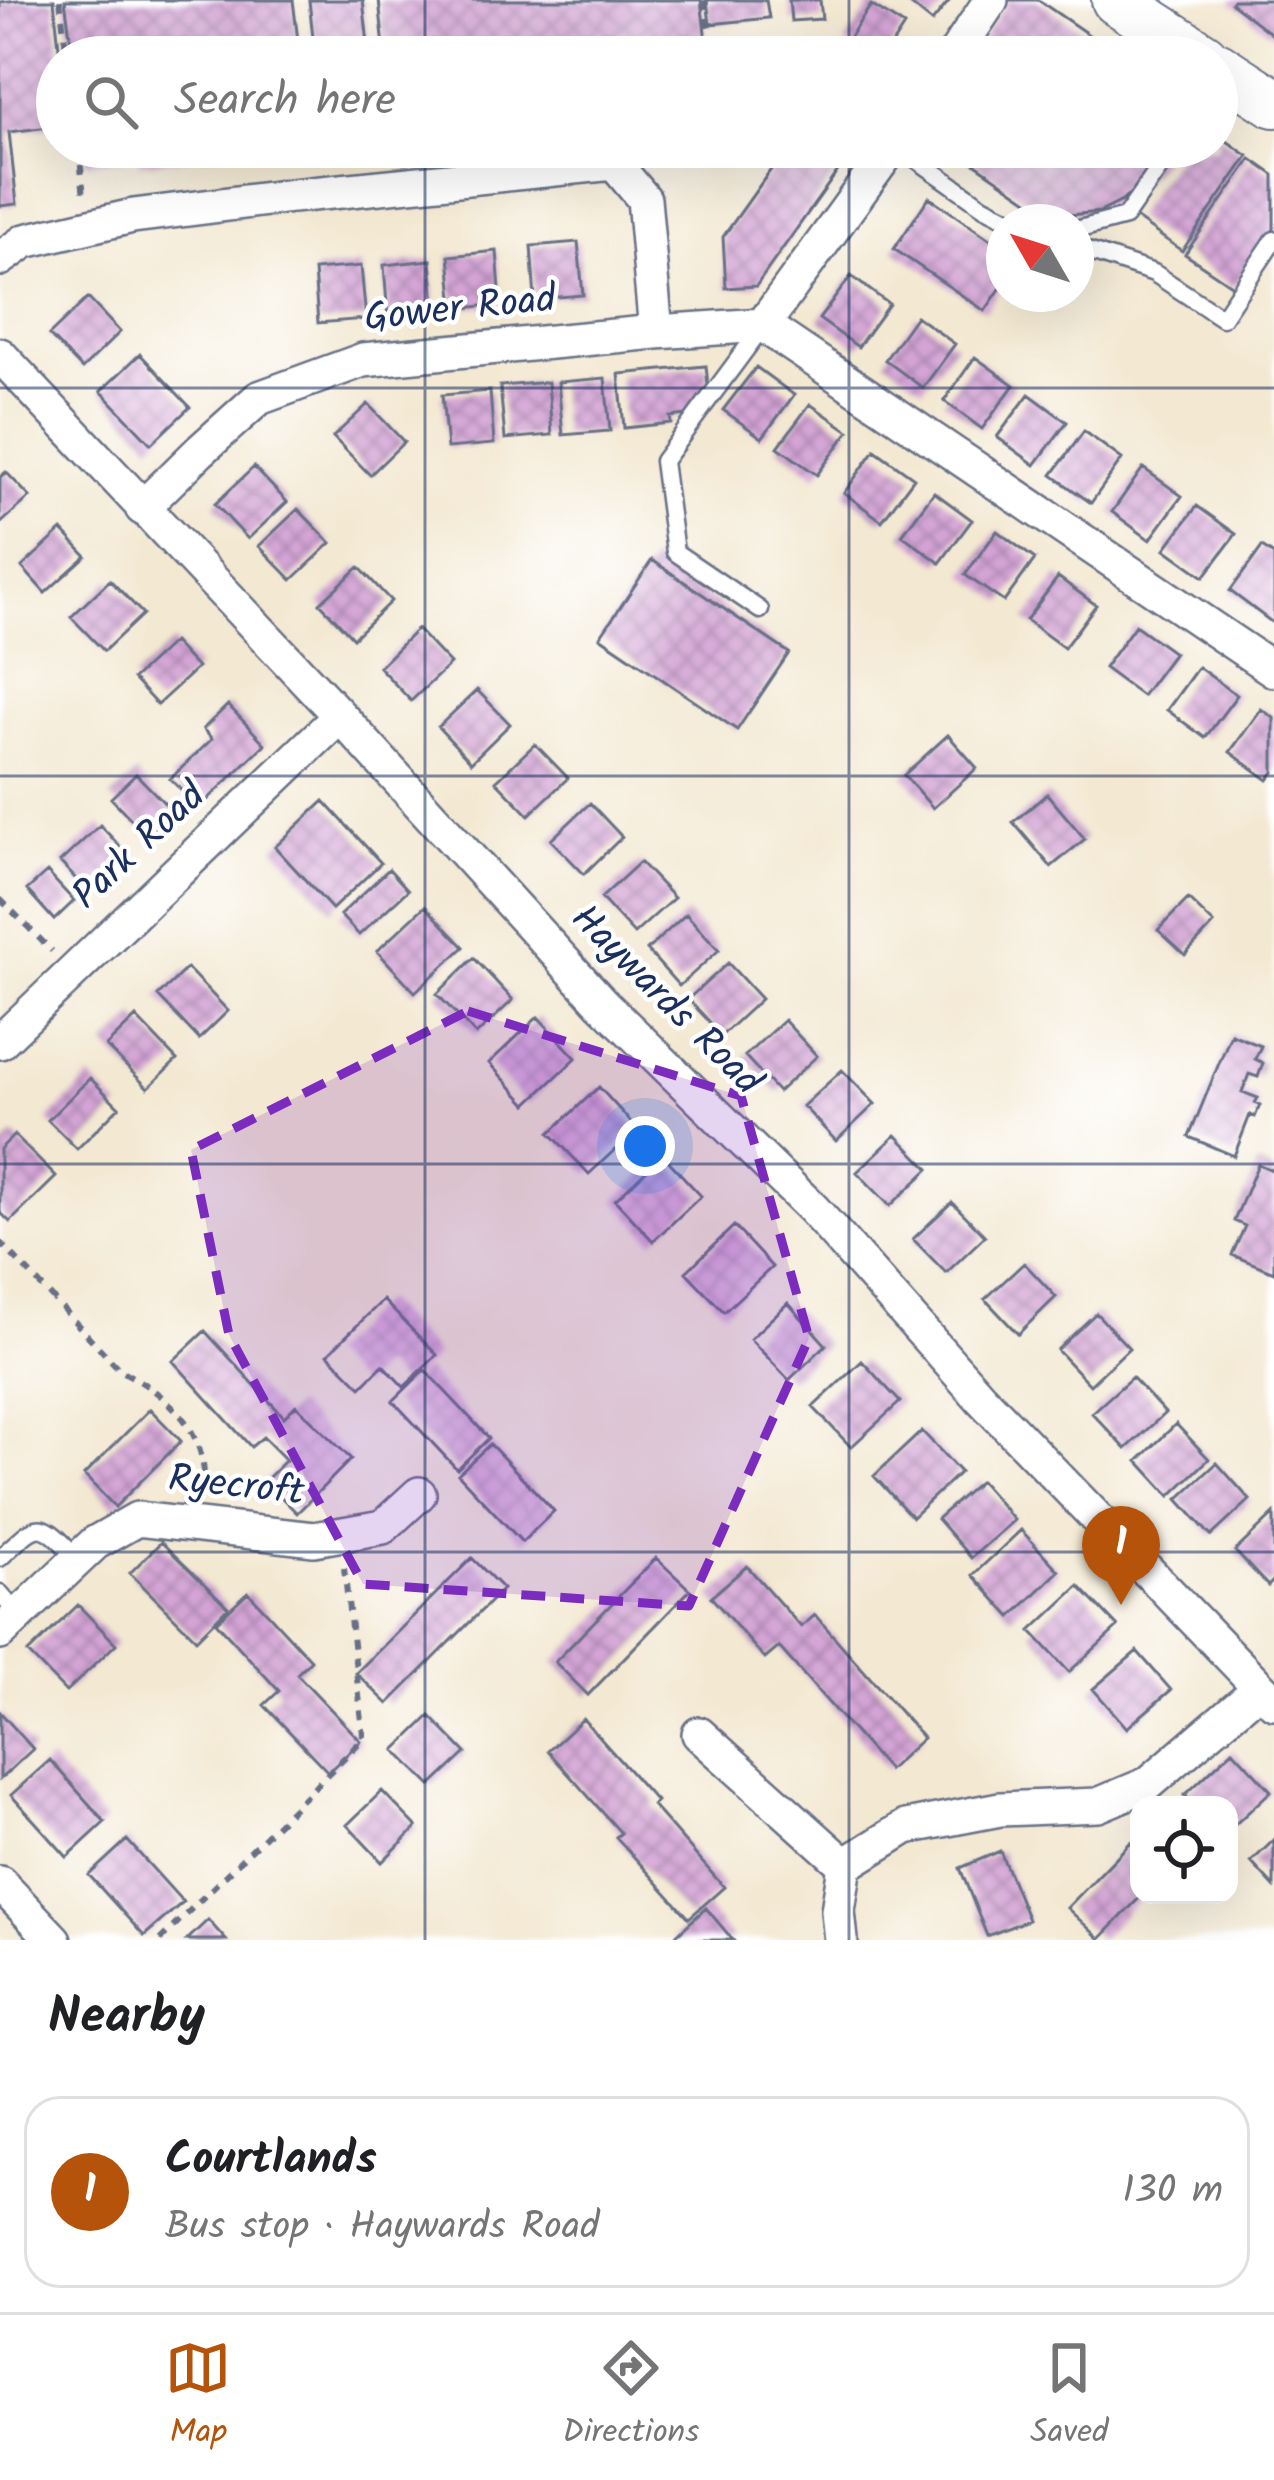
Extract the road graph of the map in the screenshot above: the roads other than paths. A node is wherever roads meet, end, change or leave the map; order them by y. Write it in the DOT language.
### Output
graph roads {
  1 [pos="991,0"];
  2 [pos="1116,0"];
  3 [pos="966,36"];
  4 [pos="1172,36"];
  5 [pos="1238,80"];
  6 [pos="1274,103"];
  7 [pos="565,168"];
  8 [pos="618,168"];
  9 [pos="880,168"];
  10 [pos="927,168"];
  11 [pos="1160,168"];
  12 [pos="986,208"];
  13 [pos="1094,226"];
  14 [pos="1274,240"];
  15 [pos="1094,254"];
  16 [pos="0,259"];
  17 [pos="763,325"];
  18 [pos="656,332"];
  19 [pos="0,355"];
  20 [pos="142,508"];
  21 [pos="760,610"];
  22 [pos="1274,670"];
  23 [pos="340,716"];
  24 [pos="0,1042"];
  25 [pos="418,1494"];
  26 [pos="0,1558"];
  27 [pos="78,1558"];
  28 [pos="6,1613"];
  29 [pos="1267,1695"];
  30 [pos="699,1734"];
  31 [pos="845,1865"];
  32 [pos="0,1883"];
  33 [pos="54,1940"];
  34 [pos="841,1940"];
  1 -- 3 [label="street"];
  2 -- 4 [label="main road"];
  5 -- 6 [label="main road"];
  7 -- 16 [label="street"];
  8 -- 18 [label="street"];
  9 -- 17 [label="street"];
  10 -- 12 [label="lane"];
  11 -- 13 [label="lane"];
  14 -- 15 [label="lane"];
  17 -- 18 [label="street, Gower Road"];
  17 -- 21 [label="lane"];
  17 -- 22 [label="street"];
  18 -- 20 [label="street, Gower Road"];
  19 -- 20 [label="street, Haywards Road"];
  20 -- 23 [label="street, Haywards Road"];
  23 -- 24 [label="street, Park Road"];
  23 -- 29 [label="street, Haywards Road"];
  25 -- 27 [label="street, Ryecroft"];
  26 -- 27 [label="lane"];
  27 -- 28 [label="street, Ryecroft"];
  29 -- 31 [label="street"];
  30 -- 31 [label="street"];
  31 -- 34 [label="street"];
  32 -- 33 [label="street"];
}
